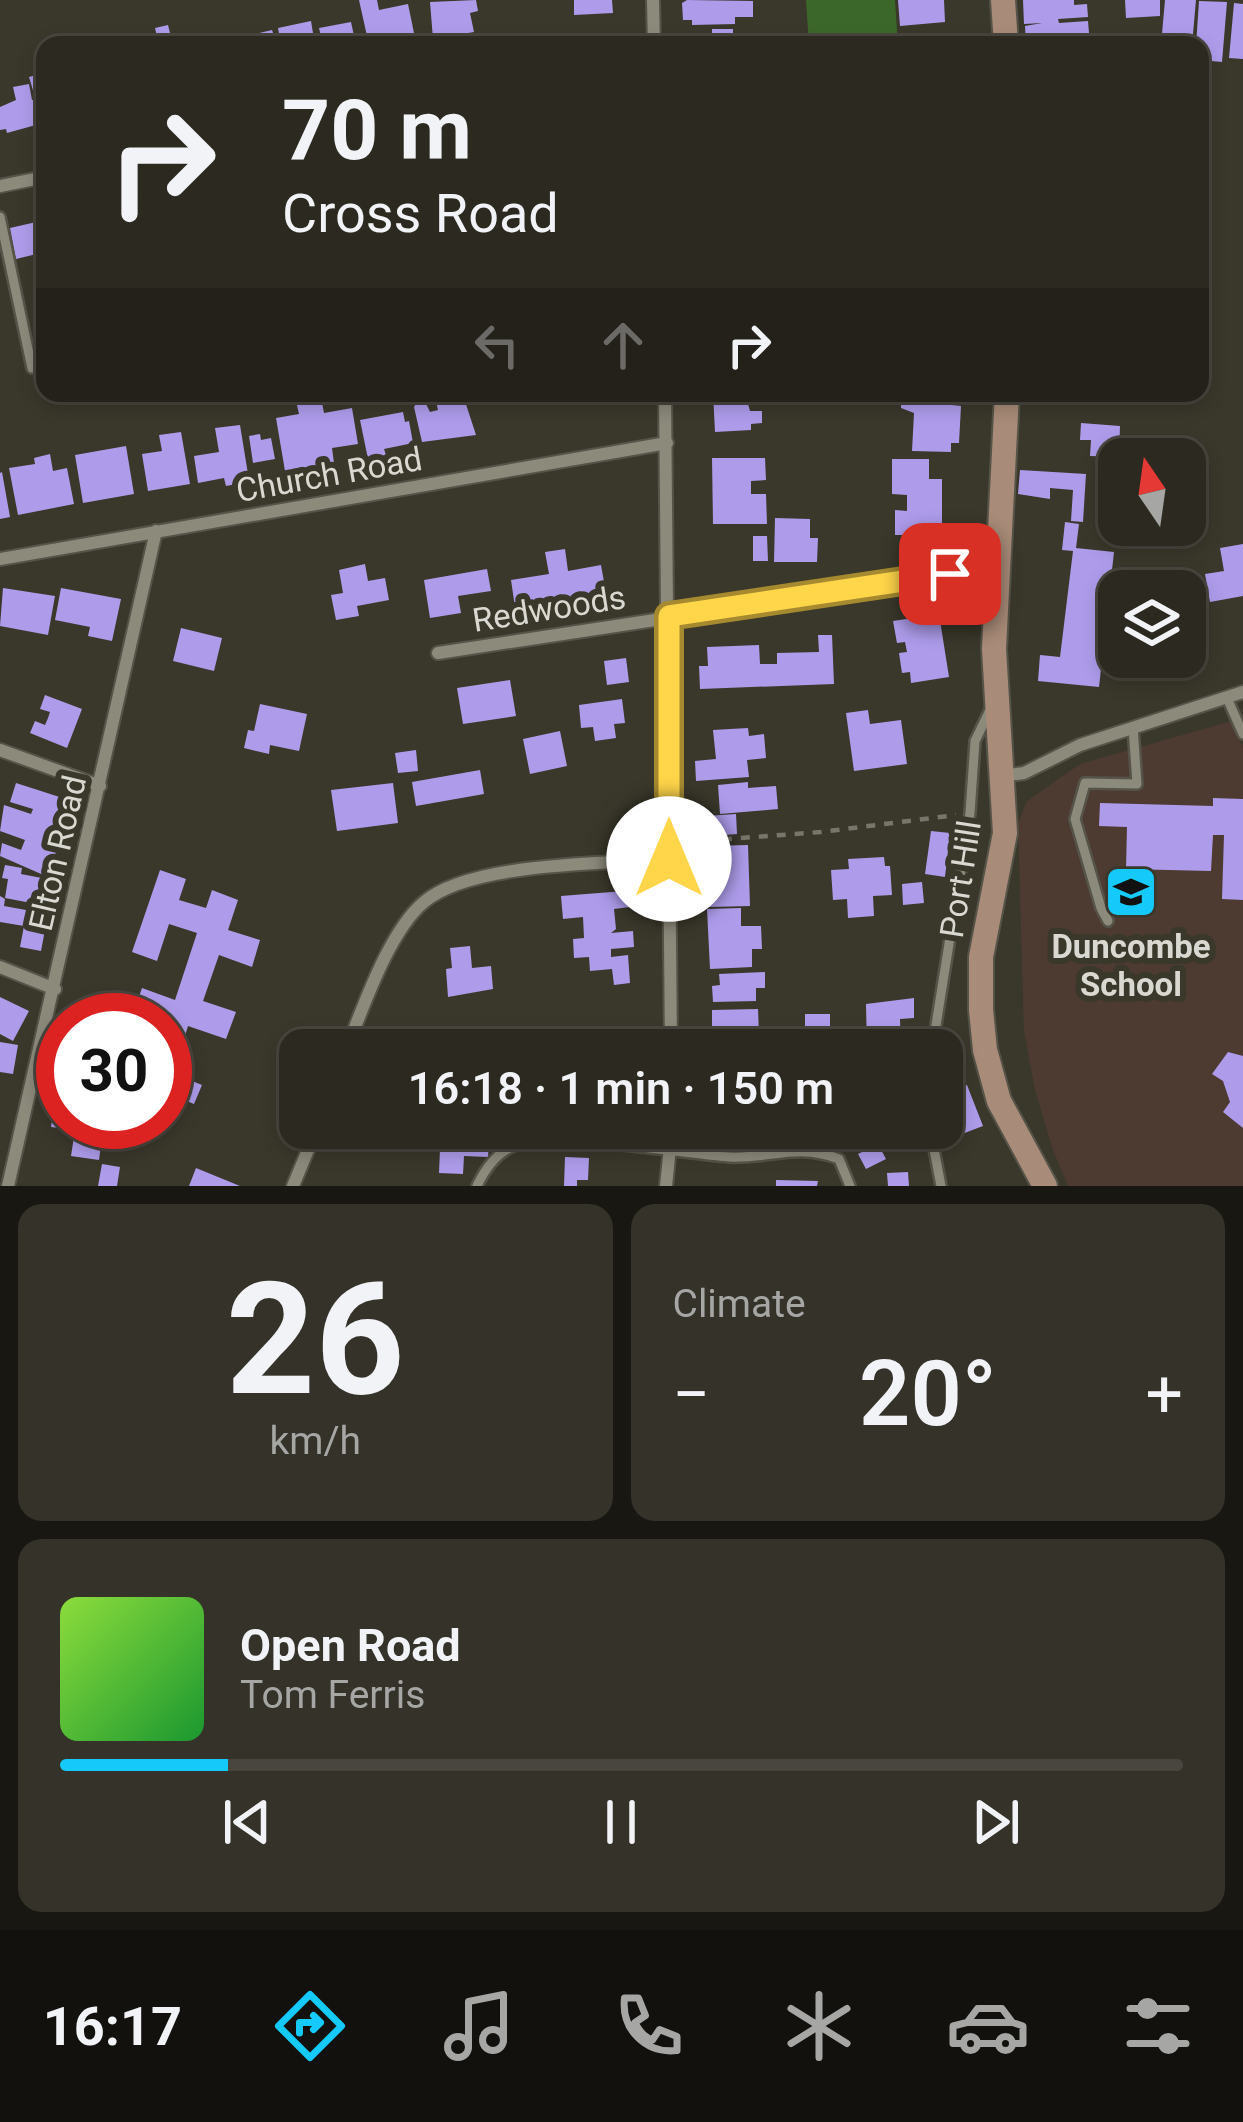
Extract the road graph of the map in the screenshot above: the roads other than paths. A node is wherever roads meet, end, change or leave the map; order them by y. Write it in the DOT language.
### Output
graph roads {
  1 [pos="653,0"];
  2 [pos="1003,0"];
  3 [pos="654,36"];
  4 [pos="1005,36"];
  5 [pos="36,179"];
  6 [pos="0,186"];
  7 [pos="0,217"];
  8 [pos="36,367"];
  9 [pos="665,402"];
  10 [pos="1006,402"];
  11 [pos="667,443"];
  12 [pos="156,531"];
  13 [pos="0,560"];
  14 [pos="996,568"];
  15 [pos="669,616"];
  16 [pos="438,652"];
  17 [pos="1243,692"];
  18 [pos="997,697"];
  19 [pos="1227,698"];
  20 [pos="1133,727"];
  21 [pos="1243,734"];
  22 [pos="0,750"];
  23 [pos="1003,776"];
  24 [pos="100,786"];
  25 [pos="669,859"];
  26 [pos="1108,921"];
  27 [pos="0,968"];
  28 [pos="55,989"];
  29 [pos="356,1029"];
  30 [pos="671,1029"];
  31 [pos="935,1029"];
  32 [pos="308,1149"];
  33 [pos="934,1149"];
  34 [pos="671,1150"];
  35 [pos="8,1186"];
  36 [pos="293,1186"];
  37 [pos="477,1186"];
  38 [pos="667,1186"];
  39 [pos="850,1186"];
  40 [pos="940,1186"];
  41 [pos="1045,1186"];
  1 -- 3 [label="street"];
  2 -- 4 [label="main road"];
  5 -- 6 [label="street"];
  7 -- 8 [label="lane"];
  9 -- 11 [label="street"];
  10 -- 14 [label="main road, Port Hill"];
  11 -- 12 [label="street, Church Road"];
  11 -- 15 [label="street"];
  12 -- 13 [label="street, Church Road"];
  12 -- 24 [label="street, Elton Road"];
  14 -- 15 [label="street, Redwoods"];
  14 -- 18 [label="main road, Port Hill"];
  15 -- 16 [label="street, Redwoods"];
  15 -- 25 [label="street"];
  17 -- 19 [label="street"];
  18 -- 23 [label="main road, Port Hill"];
  18 -- 31 [label="lane"];
  19 -- 20 [label="street"];
  19 -- 21 [label="lane"];
  20 -- 23 [label="street"];
  20 -- 26 [label="lane"];
  22 -- 24 [label="street"];
  23 -- 41 [label="main road, Port Hill"];
  24 -- 28 [label="street, Elton Road"];
  25 -- 29 [label="street"];
  25 -- 30 [label="street"];
  27 -- 28 [label="street"];
  28 -- 35 [label="street, Elton Road"];
  32 -- 36 [label="street"];
  33 -- 40 [label="lane"];
  34 -- 37 [label="lane"];
  34 -- 38 [label="street"];
  34 -- 39 [label="lane"];
}
